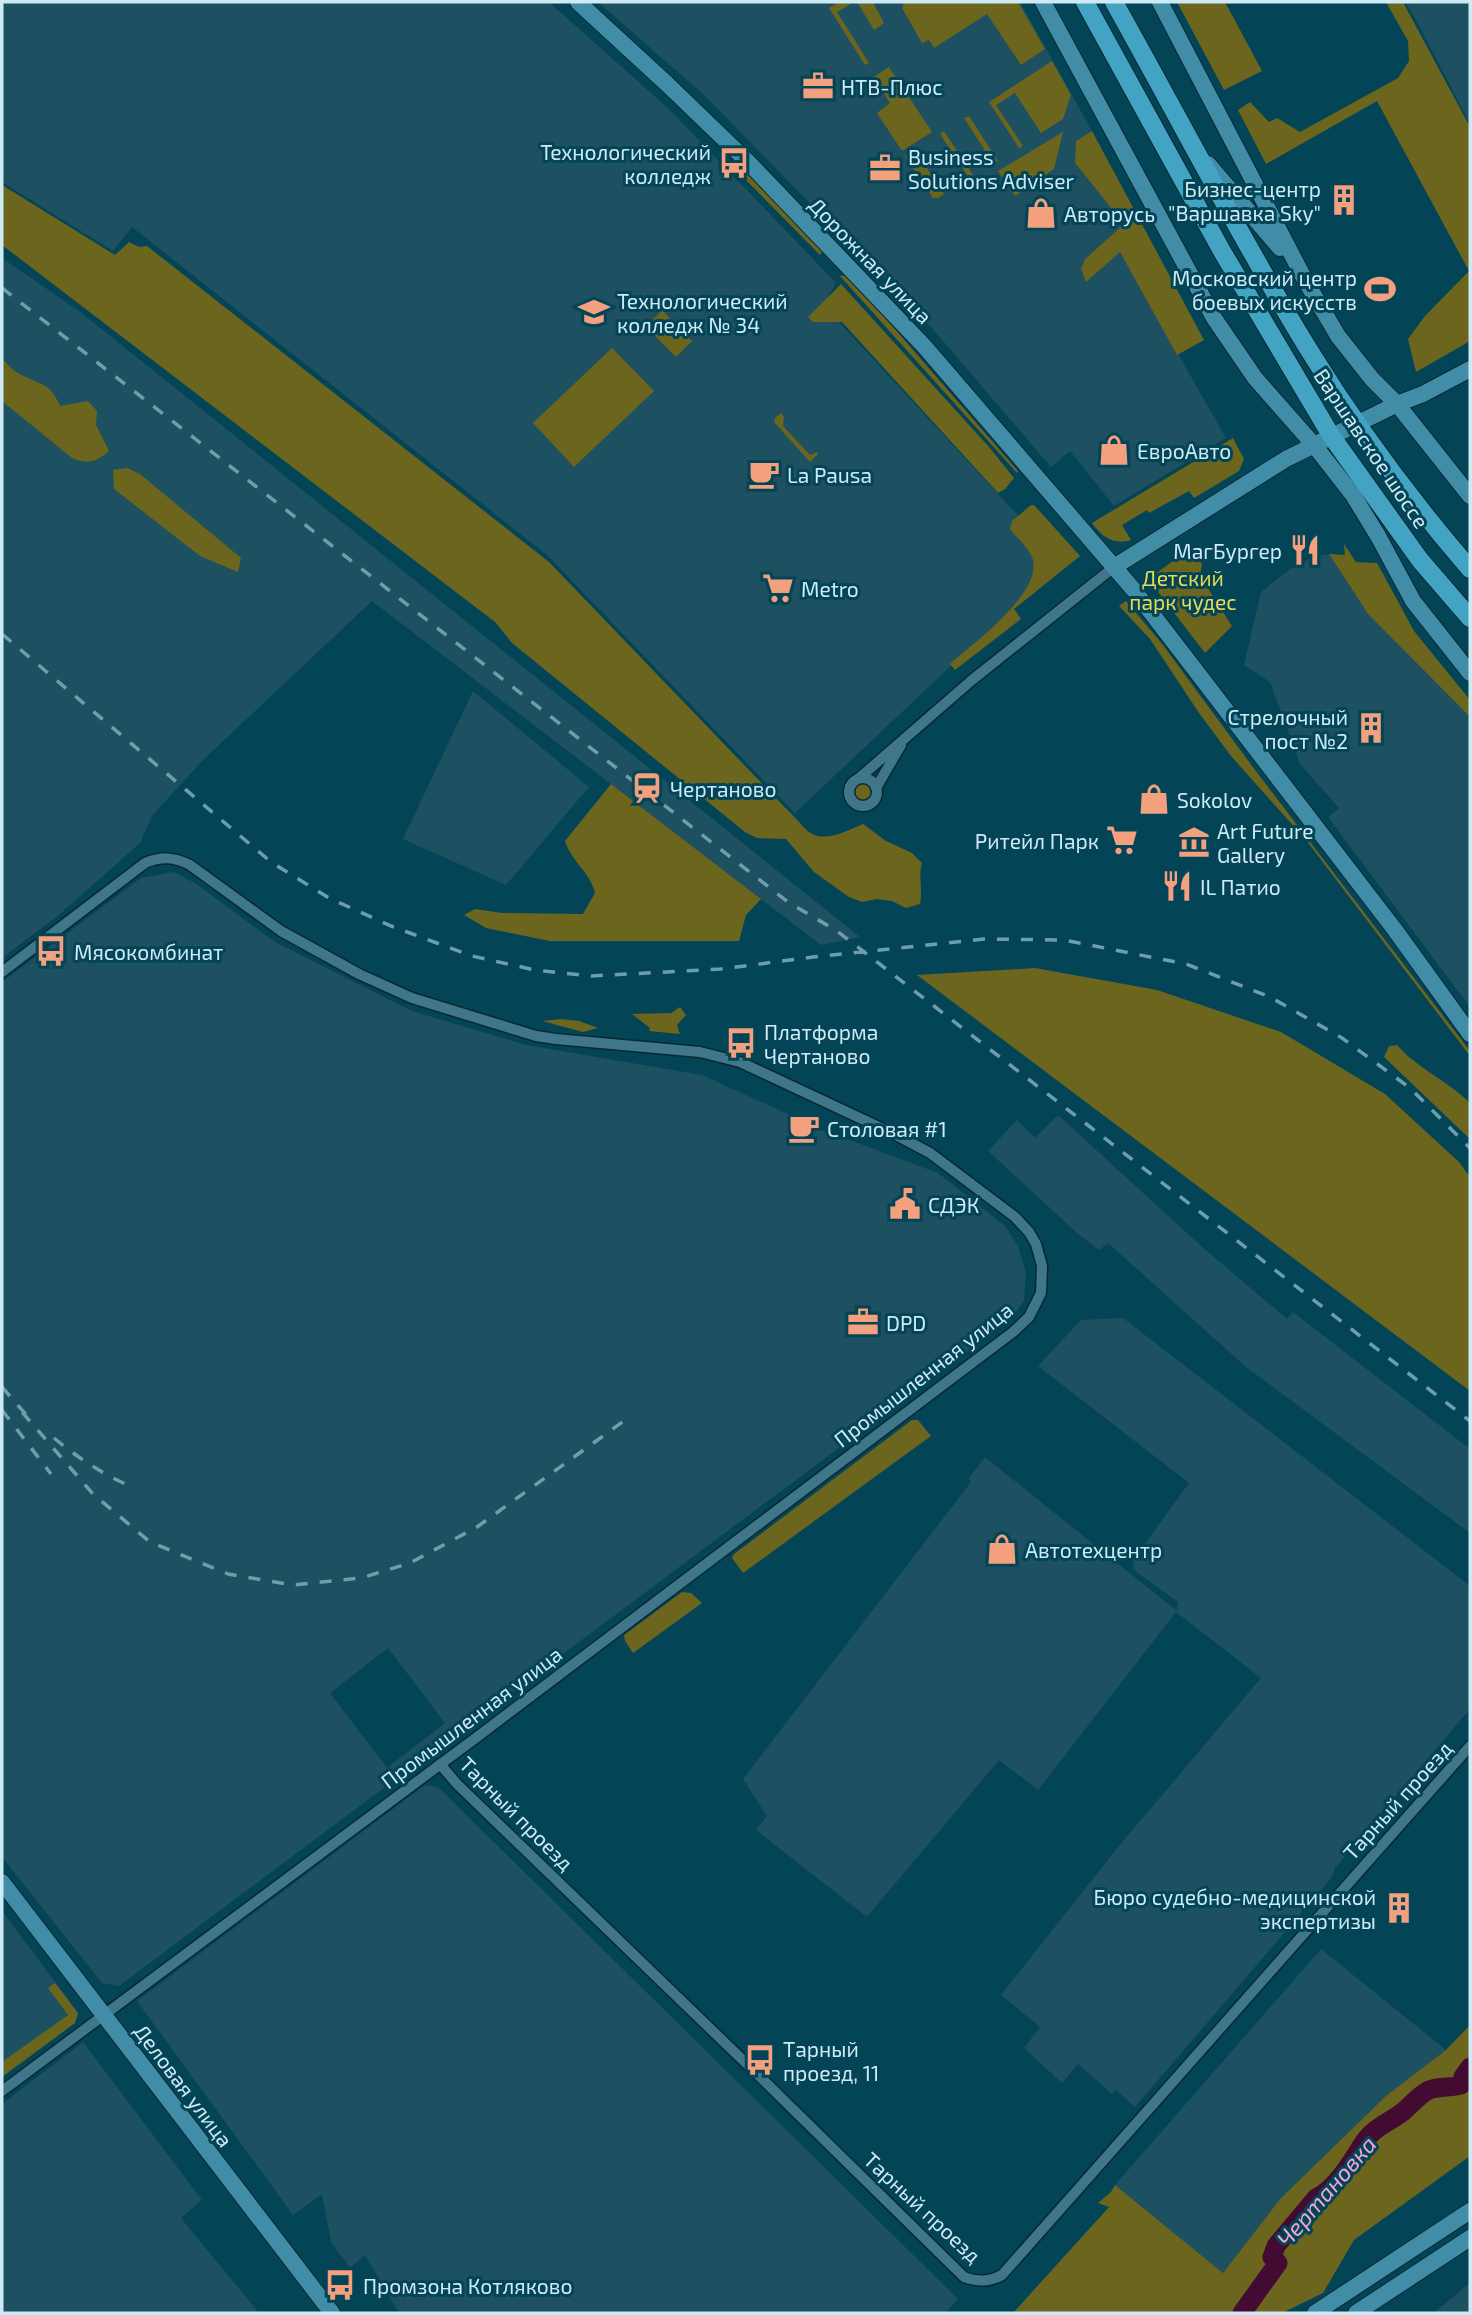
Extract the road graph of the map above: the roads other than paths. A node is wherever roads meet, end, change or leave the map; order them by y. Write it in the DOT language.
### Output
graph roads {
  1 [pos="578,2"];
  2 [pos="1045,2"];
  3 [pos="1085,2"];
  4 [pos="1114,2"];
  5 [pos="1160,2"];
  6 [pos="1200,155"];
  7 [pos="1305,280"];
  8 [pos="1470,369"];
  9 [pos="1397,404"];
  10 [pos="1358,424"];
  11 [pos="1332,437"];
  12 [pos="1314,445"];
  13 [pos="1470,496"];
  14 [pos="1114,567"];
  15 [pos="1470,569"];
  16 [pos="1470,618"];
  17 [pos="1470,673"];
  18 [pos="906,736"];
  19 [pos="858,779"];
  20 [pos="876,788"];
  21 [pos="2,972"];
  22 [pos="1470,1034"];
  23 [pos="1470,1746"];
  24 [pos="440,1764"];
  25 [pos="2,1882"];
  26 [pos="104,2015"];
  27 [pos="2,2091"];
  28 [pos="1470,2211"];
  29 [pos="1470,2238"];
  30 [pos="331,2313"];
  31 [pos="1315,2313"];
  32 [pos="1356,2313"];
  1 -- 14 [label="main road, Дорожная улица"];
  2 -- 12 [label="main road"];
  3 -- 11 [label="main road, Варшавское шоссе"];
  4 -- 6 [label="main road, Варшавское шоссе"];
  5 -- 7 [label="main road"];
  6 -- 7 [label="main road"];
  6 -- 10 [label="main road, Варшавское шоссе"];
  7 -- 9 [label="main road"];
  8 -- 9 [label="main road"];
  9 -- 10 [label="main road"];
  9 -- 13 [label="main road"];
  10 -- 11 [label="main road"];
  10 -- 15 [label="main road, Варшавское шоссе"];
  11 -- 12 [label="main road"];
  11 -- 16 [label="main road, Варшавское шоссе"];
  12 -- 14 [label="main road"];
  12 -- 17 [label="main road"];
  14 -- 18 [label="street"];
  14 -- 22 [label="main road, Дорожная улица"];
  18 -- 19 [label="street"];
  18 -- 20 [label="street"];
  19 -- 20 [label="street"];
  19 -- 20 [label="street"];
  21 -- 24 [label="street, Промышленная улица"];
  23 -- 24 [label="street, Тарный проезд"];
  24 -- 26 [label="street, Промышленная улица"];
  25 -- 26 [label="main road, Деловая улица"];
  26 -- 27 [label="street, Промышленная улица"];
  26 -- 30 [label="main road, Деловая улица"];
  28 -- 31 [label="main road"];
  29 -- 32 [label="main road"];
}
